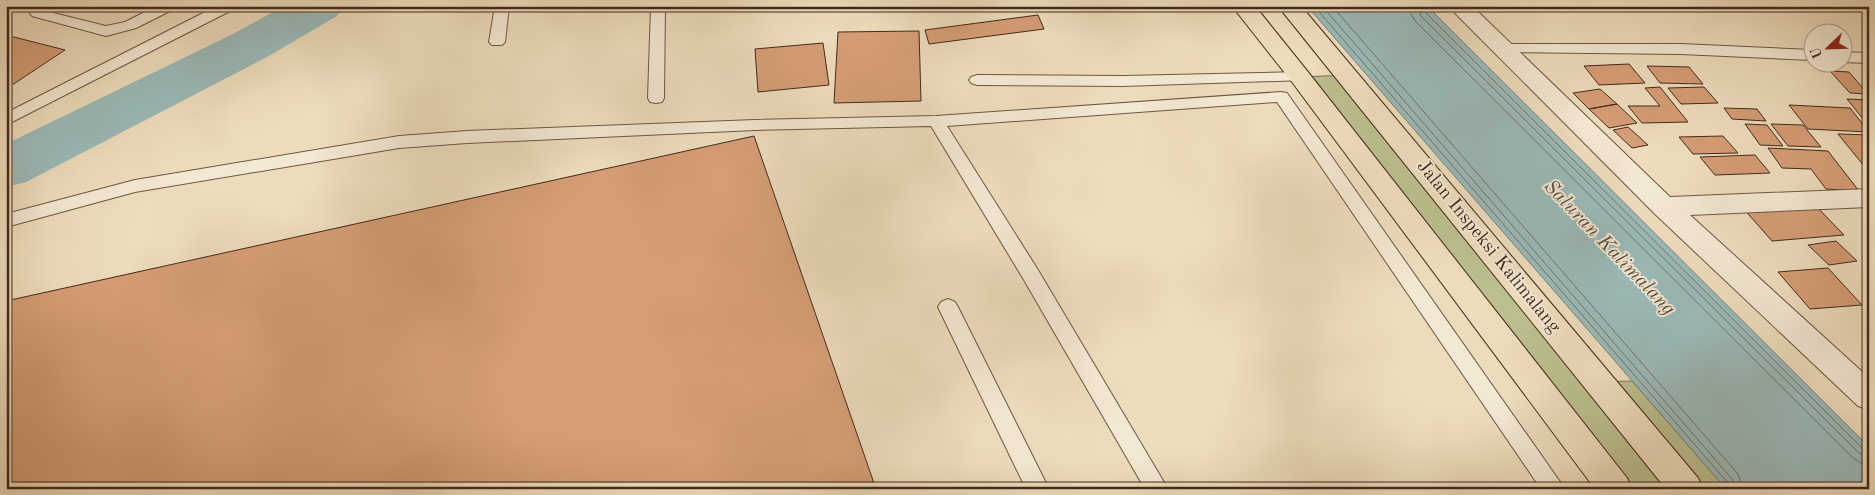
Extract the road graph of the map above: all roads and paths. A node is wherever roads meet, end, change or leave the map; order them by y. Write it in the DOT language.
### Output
graph roads {
  1 [pos="169,6"];
  2 [pos="229,6"];
  3 [pos="502,6"];
  4 [pos="658,6"];
  5 [pos="1243,6"];
  6 [pos="1289,6"];
  7 [pos="1458,6"];
  8 [pos="37,13"];
  9 [pos="497,42"];
  10 [pos="1502,49"];
  11 [pos="1802,55"];
  12 [pos="1852,57"];
  13 [pos="1869,58"];
  14 [pos="1300,77"];
  15 [pos="977,80"];
  16 [pos="656,98"];
  17 [pos="6,120"];
  18 [pos="936,121"];
  19 [pos="1869,198"];
  20 [pos="1664,206"];
  21 [pos="6,221"];
  22 [pos="948,307"];
  23 [pos="1869,398"];
  24 [pos="1038,489"];
  25 [pos="1157,489"];
  26 [pos="1554,489"];
  27 [pos="1615,489"];
  28 [pos="1686,489"];
  1 -- 8 [label="lane"];
  2 -- 17 [label="lane"];
  3 -- 9 [label="lane"];
  4 -- 16 [label="lane"];
  5 -- 14 [label="main road"];
  6 -- 28 [label="main road, Jalan Inspeksi Kalimalang"];
  7 -- 10 [label="street"];
  10 -- 11 [label="lane"];
  10 -- 20 [label="street"];
  12 -- 13 [label="lane"];
  14 -- 15 [label="lane"];
  14 -- 27 [label="main road"];
  18 -- 21 [label="lane"];
  18 -- 25 [label="lane"];
  18 -- 26 [label="lane"];
  19 -- 20 [label="street"];
  20 -- 23 [label="street"];
  22 -- 24 [label="lane"];
}
